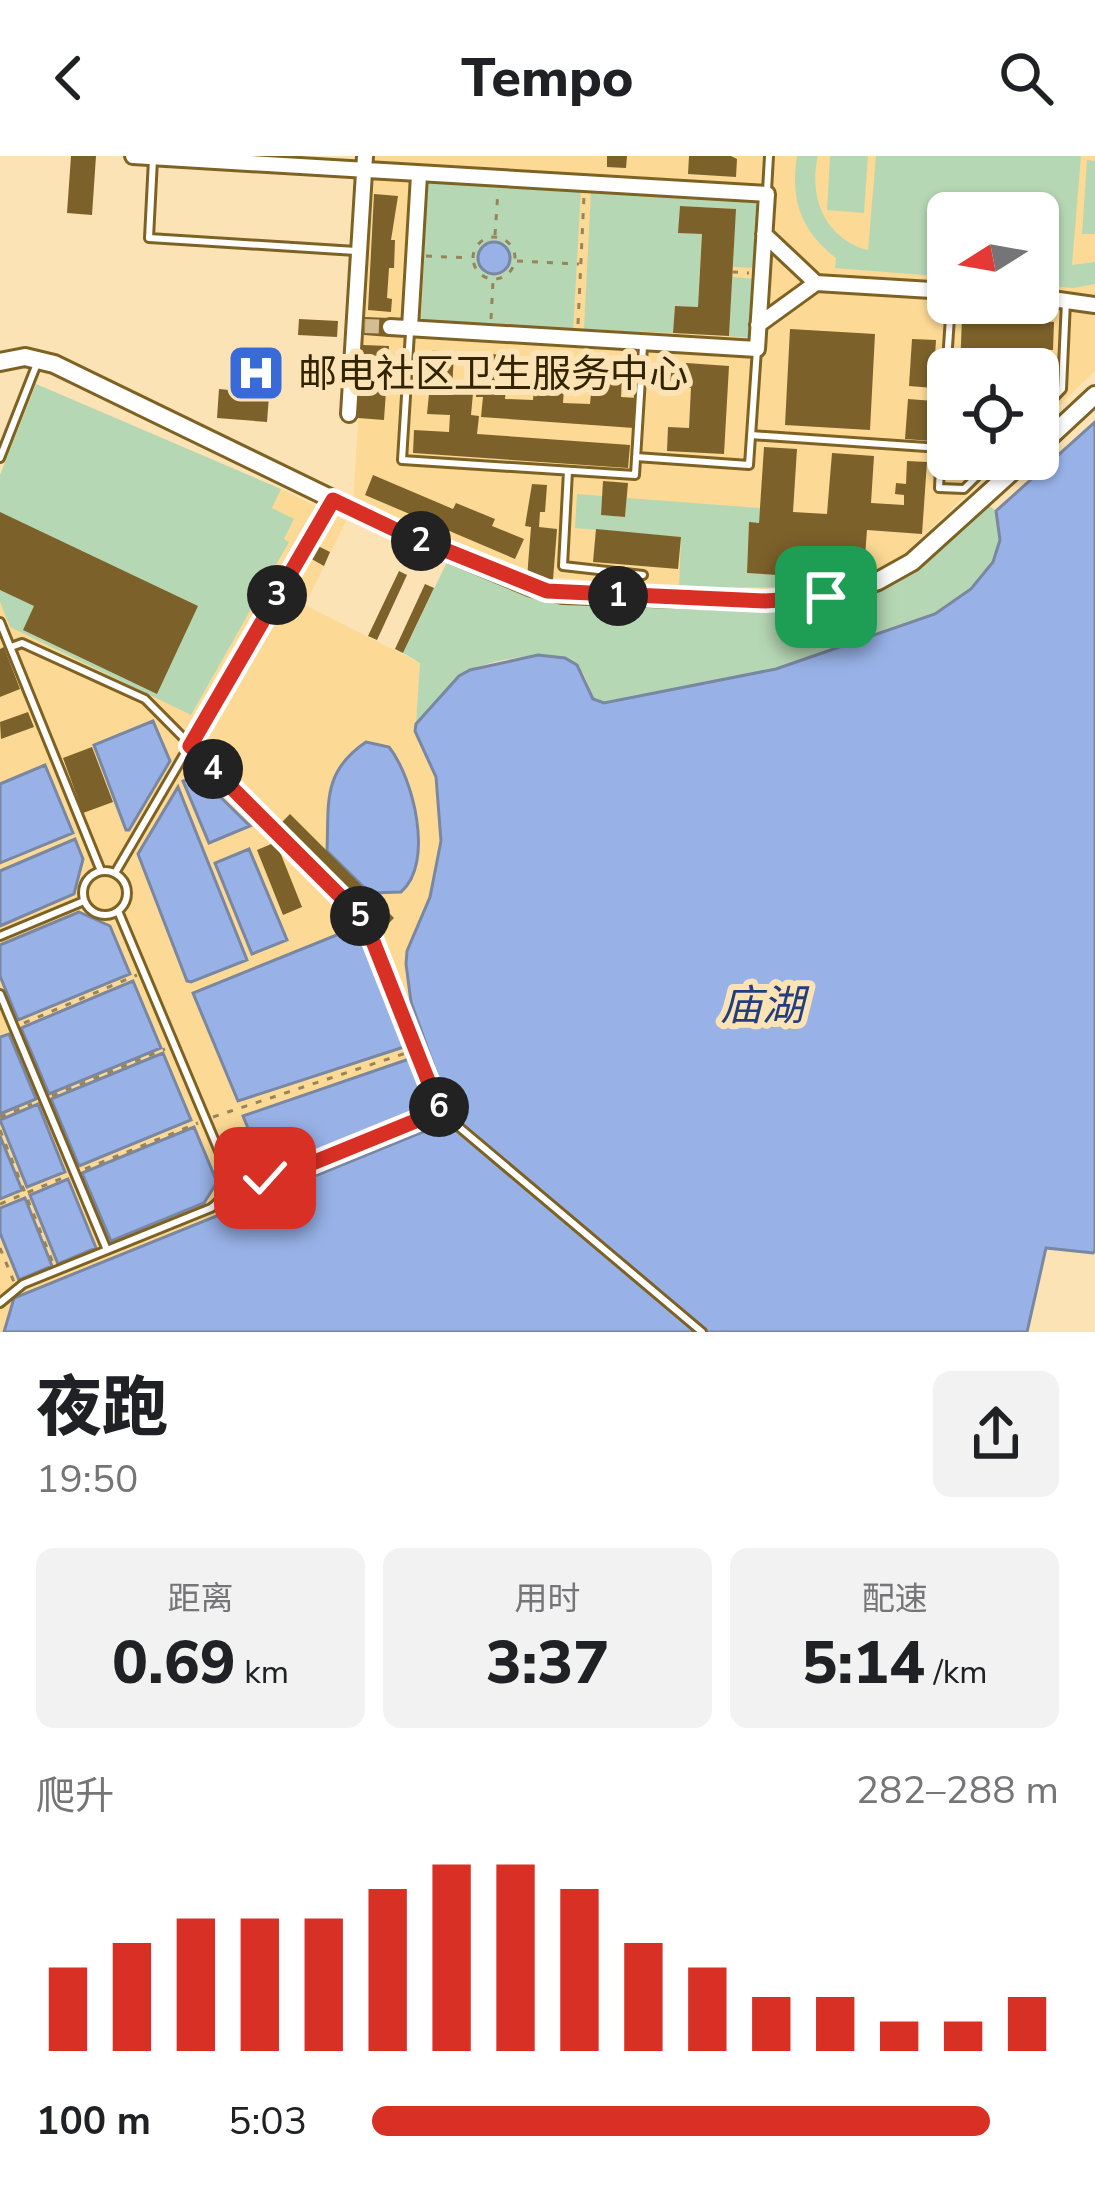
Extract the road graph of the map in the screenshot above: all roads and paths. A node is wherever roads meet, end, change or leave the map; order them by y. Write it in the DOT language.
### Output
graph roads {
  1 [pos="134,156"];
  2 [pos="770,156"];
  3 [pos="153,159"];
  4 [pos="364,164"];
  5 [pos="419,175"];
  6 [pos="498,180"];
  7 [pos="585,184"];
  8 [pos="767,194"];
  9 [pos="764,234"];
  10 [pos="495,236"];
  11 [pos="359,251"];
  12 [pos="415,255"];
  13 [pos="472,258"];
  14 [pos="515,260"];
  15 [pos="581,264"];
  16 [pos="493,280"];
  17 [pos="815,283"];
  18 [pos="927,290"];
  19 [pos="1059,299"];
  20 [pos="1072,300"];
  21 [pos="1095,303"];
  22 [pos="758,325"];
  23 [pos="390,327"];
  24 [pos="410,328"];
  25 [pos="490,333"];
  26 [pos="577,338"];
  27 [pos="643,342"];
  28 [pos="757,349"];
  29 [pos="39,360"];
  30 [pos="0,362"];
  31 [pos="1059,392"];
  32 [pos="1095,395"];
  33 [pos="349,414"];
  34 [pos="1059,428"];
  35 [pos="751,435"];
  36 [pos="927,447"];
  37 [pos="636,457"];
  38 [pos="0,458"];
  39 [pos="568,471"];
  40 [pos="939,480"];
  41 [pos="973,480"];
  42 [pos="1002,480"];
  43 [pos="333,500"];
  44 [pos="643,575"];
  45 [pos="0,622"];
  46 [pos="11,647"];
  47 [pos="190,746"];
  48 [pos="101,871"];
  49 [pos="115,873"];
  50 [pos="83,901"];
  51 [pos="118,911"];
  52 [pos="0,936"];
  53 [pos="144,972"];
  54 [pos="0,994"];
  55 [pos="14,1027"];
  56 [pos="175,1045"];
  57 [pos="416,1050"];
  58 [pos="44,1099"];
  59 [pos="440,1111"];
  60 [pos="0,1117"];
  61 [pos="206,1120"];
  62 [pos="0,1130"];
  63 [pos="74,1173"];
  64 [pos="232,1182"];
  65 [pos="25,1193"];
  66 [pos="0,1204"];
  67 [pos="0,1247"];
  68 [pos="106,1250"];
  69 [pos="56,1271"];
  70 [pos="17,1289"];
  71 [pos="0,1303"];
  72 [pos="702,1332"];
  1 -- 3 [label="street"];
  2 -- 8 [label="lane"];
  3 -- 4 [label="street"];
  3 -- 11 [label="lane"];
  4 -- 5 [label="street"];
  4 -- 11 [label="street"];
  5 -- 6 [label="street"];
  5 -- 12 [label="street"];
  6 -- 7 [label="street"];
  6 -- 10 [label="path"];
  7 -- 8 [label="street"];
  7 -- 15 [label="path"];
  8 -- 9 [label="street"];
  9 -- 17 [label="street"];
  9 -- 22 [label="street"];
  10 -- 13 [label="path"];
  10 -- 14 [label="path"];
  11 -- 33 [label="street"];
  12 -- 13 [label="path"];
  12 -- 24 [label="street"];
  13 -- 16 [label="path"];
  14 -- 15 [label="path"];
  14 -- 16 [label="path"];
  15 -- 26 [label="path"];
  16 -- 25 [label="path"];
  17 -- 18 [label="street"];
  17 -- 22 [label="street"];
  19 -- 20 [label="street"];
  20 -- 21 [label="street"];
  20 -- 31 [label="lane"];
  22 -- 28 [label="street"];
  23 -- 24 [label="street"];
  24 -- 25 [label="street"];
  24 -- 39 [label="lane"];
  25 -- 26 [label="street"];
  26 -- 27 [label="street"];
  27 -- 28 [label="street"];
  27 -- 37 [label="lane"];
  28 -- 35 [label="lane"];
  29 -- 30 [label="street"];
  29 -- 38 [label="lane"];
  29 -- 43 [label="street"];
  32 -- 34 [label="street"];
  35 -- 36 [label="lane"];
  35 -- 37 [label="lane"];
  37 -- 39 [label="lane"];
  39 -- 44 [label="lane"];
  40 -- 41 [label="lane"];
  42 -- 43 [label="street"];
  43 -- 47 [label="lane"];
  45 -- 46 [label="lane"];
  46 -- 47 [label="lane"];
  46 -- 48 [label="lane"];
  47 -- 49 [label="lane"];
  47 -- 57 [label="lane"];
  48 -- 49 [label="lane"];
  48 -- 50 [label="lane"];
  49 -- 51 [label="lane"];
  50 -- 51 [label="lane"];
  50 -- 52 [label="lane"];
  51 -- 53 [label="lane"];
  53 -- 55 [label="path"];
  53 -- 56 [label="lane"];
  54 -- 55 [label="lane"];
  55 -- 58 [label="lane"];
  56 -- 58 [label="path"];
  56 -- 61 [label="lane"];
  57 -- 59 [label="lane"];
  57 -- 61 [label="path"];
  58 -- 60 [label="path"];
  58 -- 63 [label="lane"];
  59 -- 64 [label="lane"];
  59 -- 72 [label="lane"];
  61 -- 63 [label="path"];
  61 -- 64 [label="lane"];
  62 -- 65 [label="path"];
  63 -- 65 [label="path"];
  63 -- 68 [label="lane"];
  64 -- 68 [label="lane"];
  65 -- 66 [label="path"];
  65 -- 69 [label="path"];
  67 -- 70 [label="path"];
  68 -- 69 [label="lane"];
  69 -- 70 [label="lane"];
  70 -- 71 [label="lane"];
}
